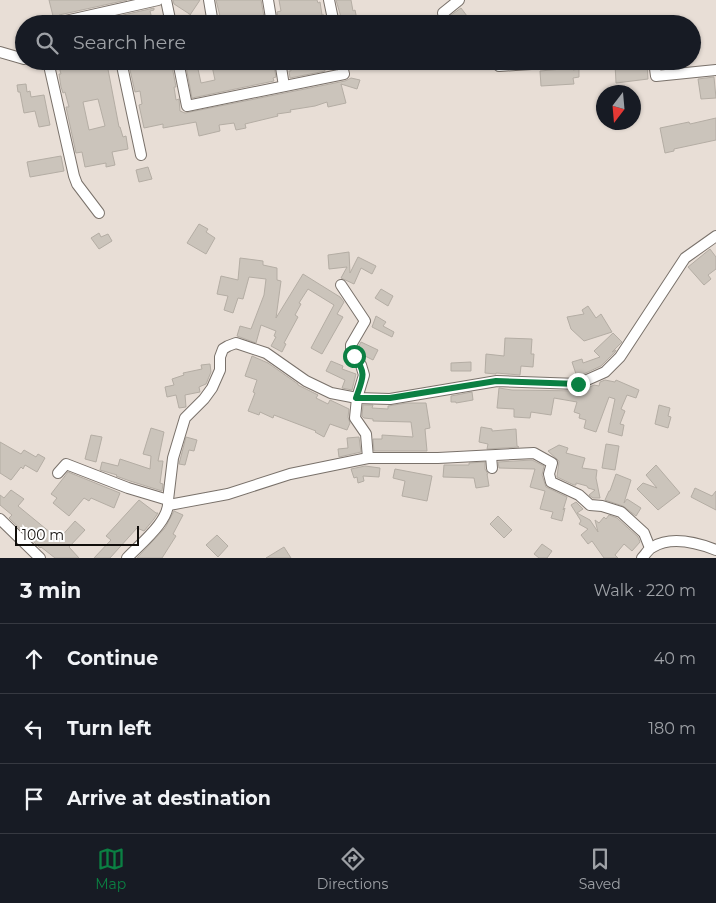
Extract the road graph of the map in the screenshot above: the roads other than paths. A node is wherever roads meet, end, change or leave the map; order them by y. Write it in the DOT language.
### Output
graph roads {
  1 [pos="158,0"];
  2 [pos="166,0"];
  3 [pos="209,0"];
  4 [pos="268,0"];
  5 [pos="329,0"];
  6 [pos="459,0"];
  7 [pos="443,13"];
  8 [pos="92,15"];
  9 [pos="169,15"];
  10 [pos="212,15"];
  11 [pos="270,15"];
  12 [pos="332,15"];
  13 [pos="0,52"];
  14 [pos="15,56"];
  15 [pos="50,70"];
  16 [pos="123,70"];
  17 [pos="180,70"];
  18 [pos="281,70"];
  19 [pos="343,70"];
  20 [pos="655,70"];
  21 [pos="716,70"];
  22 [pos="284,86"];
  23 [pos="141,155"];
  24 [pos="99,214"];
  25 [pos="716,236"];
  26 [pos="341,285"];
  27 [pos="356,398"];
  28 [pos="491,456"];
  29 [pos="368,458"];
  30 [pos="492,468"];
  31 [pos="58,473"];
  32 [pos="168,502"];
  33 [pos="0,519"];
  34 [pos="650,548"];
  35 [pos="716,550"];
  36 [pos="40,558"];
  37 [pos="128,558"];
  38 [pos="642,558"];
  1 -- 8 [label="street"];
  2 -- 9 [label="street"];
  3 -- 10 [label="street"];
  4 -- 11 [label="street"];
  5 -- 12 [label="street"];
  6 -- 7 [label="street"];
  13 -- 14 [label="street"];
  15 -- 24 [label="street"];
  16 -- 23 [label="street"];
  17 -- 22 [label="street"];
  18 -- 22 [label="street"];
  19 -- 22 [label="street"];
  20 -- 21 [label="street"];
  25 -- 27 [label="street"];
  26 -- 27 [label="street"];
  27 -- 29 [label="street"];
  27 -- 32 [label="street"];
  28 -- 29 [label="street"];
  28 -- 30 [label="street"];
  28 -- 34 [label="street"];
  29 -- 32 [label="street"];
  31 -- 32 [label="street"];
  32 -- 37 [label="street"];
  33 -- 36 [label="street"];
  34 -- 35 [label="street"];
  34 -- 38 [label="street"];
}
